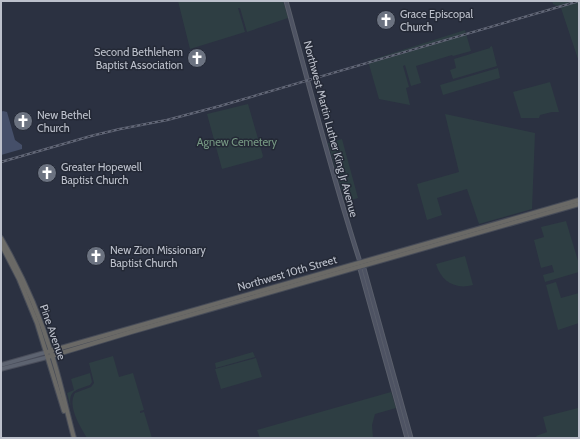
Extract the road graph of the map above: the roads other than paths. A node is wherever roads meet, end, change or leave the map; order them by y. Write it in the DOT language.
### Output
graph roads {
  1 [pos="286,1"];
  2 [pos="579,200"];
  3 [pos="579,204"];
  4 [pos="478,230"];
  5 [pos="1,238"];
  6 [pos="1,244"];
  7 [pos="361,265"];
  8 [pos="50,354"];
  9 [pos="1,365"];
  10 [pos="1,369"];
  11 [pos="73,438"];
  12 [pos="407,438"];
  13 [pos="411,438"];
  1 -- 7 [label="main road, Northwest Martin Luther King Jr Avenue"];
  2 -- 4 [label="highway, Northwest 10th Street"];
  3 -- 4 [label="highway, Northwest 10th Street"];
  4 -- 7 [label="highway, Northwest 10th Street"];
  5 -- 8 [label="highway, Pine Avenue"];
  6 -- 8 [label="highway, Pine Avenue"];
  7 -- 8 [label="highway, Northwest 10th Street"];
  7 -- 12 [label="main road, Northwest Martin Luther King Jr Avenue"];
  7 -- 13 [label="main road, Northwest Martin Luther King Jr Avenue"];
  8 -- 9 [label="main road, Northwest 10th Street"];
  8 -- 10 [label="main road"];
  8 -- 11 [label="highway, Pine Avenue"];
}
